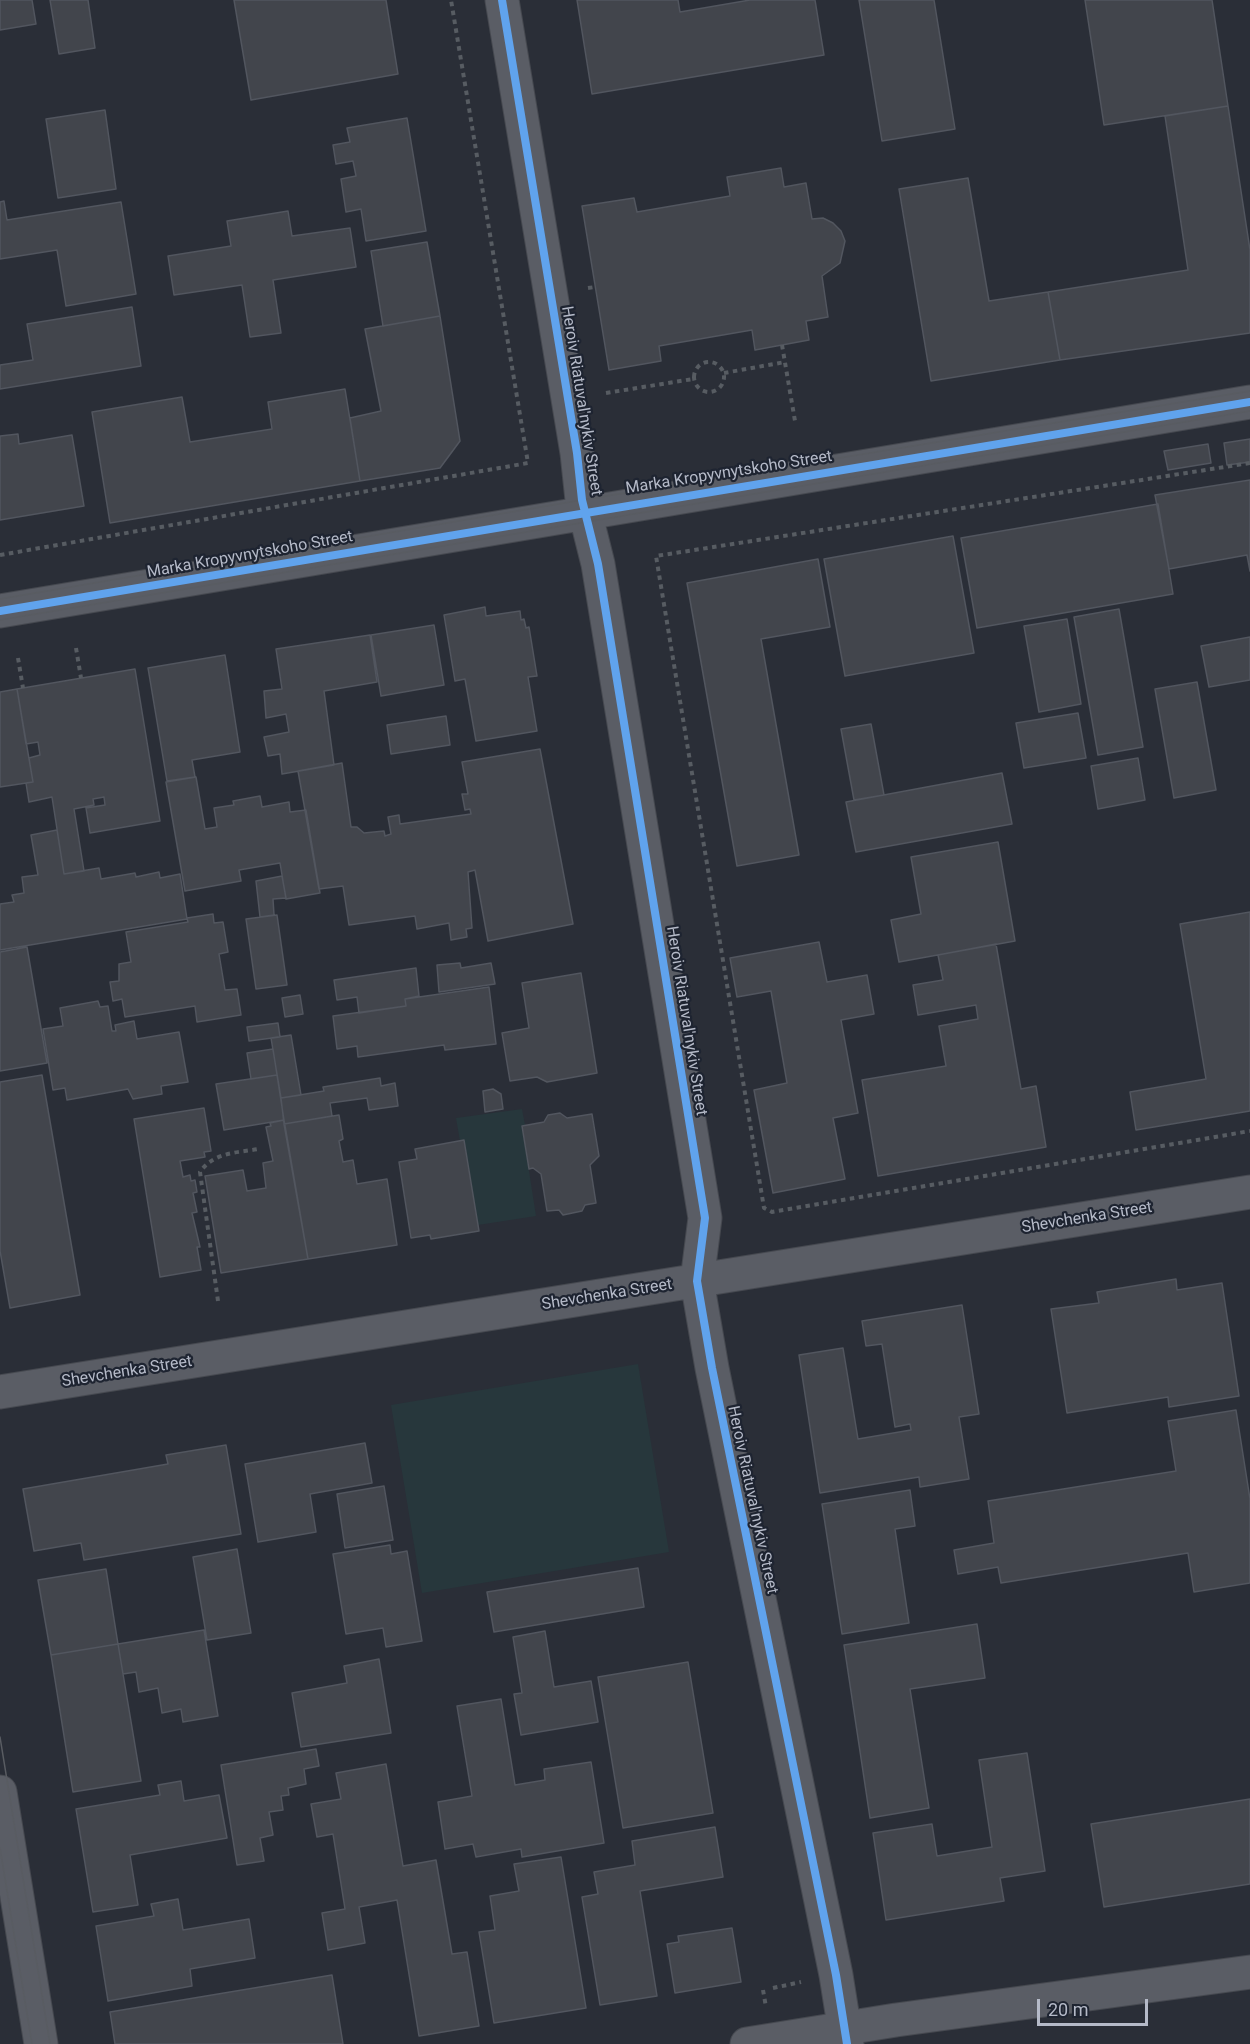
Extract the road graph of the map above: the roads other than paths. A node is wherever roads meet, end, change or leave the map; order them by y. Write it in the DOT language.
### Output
graph roads {
  1 [pos="502,0"];
  2 [pos="1250,402"];
  3 [pos="585,511"];
  4 [pos="0,611"];
  5 [pos="1250,1192"];
  6 [pos="697,1281"];
  7 [pos="0,1392"];
  8 [pos="0,1792"];
  9 [pos="1250,1972"];
  10 [pos="845,2036"];
  11 [pos="41,2044"];
  12 [pos="747,2044"];
  1 -- 3 [label="street, Heroiv Riatuval'nykiv Street"];
  2 -- 3 [label="street, Marka Kropyvnytskoho Street"];
  3 -- 4 [label="street, Marka Kropyvnytskoho Street"];
  3 -- 6 [label="street, Heroiv Riatuval'nykiv Street"];
  5 -- 6 [label="street, Shevchenka Street"];
  6 -- 7 [label="street, Shevchenka Street"];
  6 -- 10 [label="street, Heroiv Riatuval'nykiv Street"];
  8 -- 11 [label="street"];
  9 -- 10 [label="street"];
  10 -- 12 [label="street"];
}
